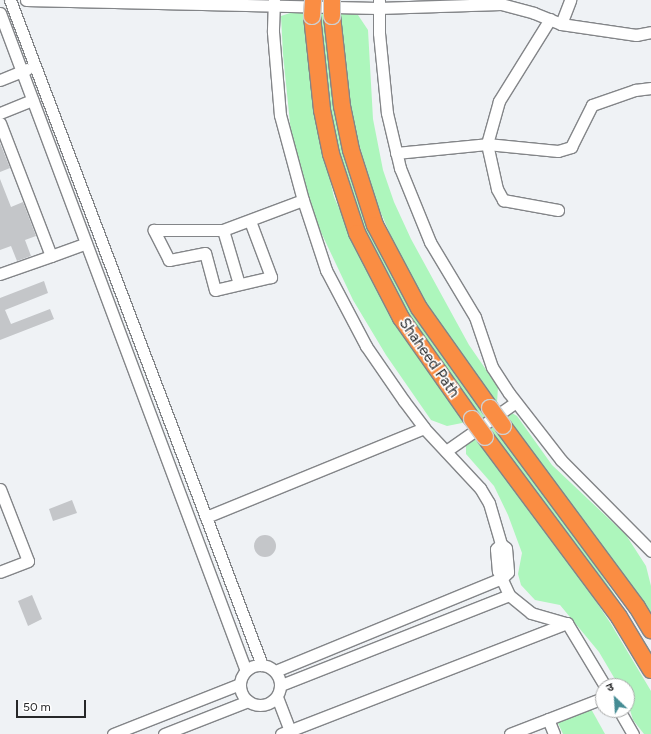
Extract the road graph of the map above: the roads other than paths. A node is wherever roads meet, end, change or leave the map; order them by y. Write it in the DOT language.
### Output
graph roads {
  1 [pos="10,0"];
  2 [pos="26,0"];
  3 [pos="332,0"];
  4 [pos="570,0"];
  5 [pos="106,1"];
  6 [pos="183,2"];
  7 [pos="274,3"];
  8 [pos="379,4"];
  9 [pos="312,8"];
  10 [pos="0,13"];
  11 [pos="550,19"];
  12 [pos="561,24"];
  13 [pos="651,32"];
  14 [pos="35,66"];
  15 [pos="22,71"];
  16 [pos="0,80"];
  17 [pos="651,88"];
  18 [pos="33,100"];
  19 [pos="0,113"];
  20 [pos="0,123"];
  21 [pos="487,144"];
  22 [pos="396,153"];
  23 [pos="303,200"];
  24 [pos="558,210"];
  25 [pos="250,221"];
  26 [pos="223,230"];
  27 [pos="86,243"];
  28 [pos="51,256"];
  29 [pos="0,273"];
  30 [pos="239,284"];
  31 [pos="516,402"];
  32 [pos="424,428"];
  33 [pos="446,451"];
  34 [pos="0,489"];
  35 [pos="206,517"];
  36 [pos="651,551"];
  37 [pos="0,572"];
  38 [pos="502,578"];
  39 [pos="509,595"];
  40 [pos="567,623"];
  41 [pos="651,630"];
  42 [pos="262,665"];
  43 [pos="651,670"];
  44 [pos="246,671"];
  45 [pos="275,671"];
  46 [pos="600,678"];
  47 [pos="240,684"];
  48 [pos="280,685"];
  49 [pos="277,697"];
  50 [pos="248,701"];
  51 [pos="595,701"];
  52 [pos="624,718"];
  53 [pos="548,719"];
  54 [pos="287,733"];
  55 [pos="113,734"];
  56 [pos="164,734"];
  57 [pos="510,734"];
  58 [pos="554,734"];
  59 [pos="633,734"];
  1 -- 14 [label="street"];
  2 -- 5 [label="street"];
  3 -- 41 [label="highway, Shaheed Path, bridge"];
  4 -- 12 [label="street"];
  5 -- 6 [label="street"];
  6 -- 7 [label="street"];
  7 -- 8 [label="street"];
  7 -- 23 [label="street"];
  8 -- 11 [label="street"];
  8 -- 22 [label="street"];
  9 -- 43 [label="highway, Shaheed Path, bridge"];
  10 -- 15 [label="street"];
  11 -- 12 [label="street"];
  11 -- 21 [label="street"];
  12 -- 13 [label="street"];
  14 -- 15 [label="street"];
  14 -- 35 [label="street"];
  15 -- 16 [label="street"];
  15 -- 18 [label="street"];
  17 -- 21 [label="street"];
  18 -- 19 [label="street"];
  18 -- 27 [label="street"];
  20 -- 28 [label="street"];
  21 -- 22 [label="street"];
  21 -- 24 [label="street"];
  22 -- 31 [label="street"];
  23 -- 25 [label="street"];
  23 -- 32 [label="street"];
  25 -- 26 [label="street"];
  25 -- 30 [label="street"];
  26 -- 30 [label="street"];
  26 -- 30 [label="street"];
  27 -- 28 [label="street"];
  27 -- 44 [label="street"];
  28 -- 29 [label="street"];
  31 -- 33 [label="street"];
  31 -- 36 [label="street"];
  32 -- 33 [label="street"];
  32 -- 35 [label="street"];
  33 -- 38 [label="street"];
  34 -- 37 [label="street"];
  35 -- 42 [label="street"];
  38 -- 39 [label="street"];
  38 -- 45 [label="street"];
  39 -- 40 [label="street"];
  39 -- 48 [label="street"];
  40 -- 46 [label="street"];
  40 -- 54 [label="street"];
  42 -- 44 [label="street"];
  42 -- 45 [label="street"];
  44 -- 47 [label="street"];
  45 -- 48 [label="street"];
  47 -- 50 [label="street"];
  47 -- 55 [label="street"];
  48 -- 49 [label="street"];
  49 -- 50 [label="street"];
  49 -- 54 [label="street"];
  50 -- 56 [label="street"];
  51 -- 53 [label="street"];
  52 -- 59 [label="street"];
  53 -- 57 [label="street"];
  53 -- 58 [label="street"];
}
